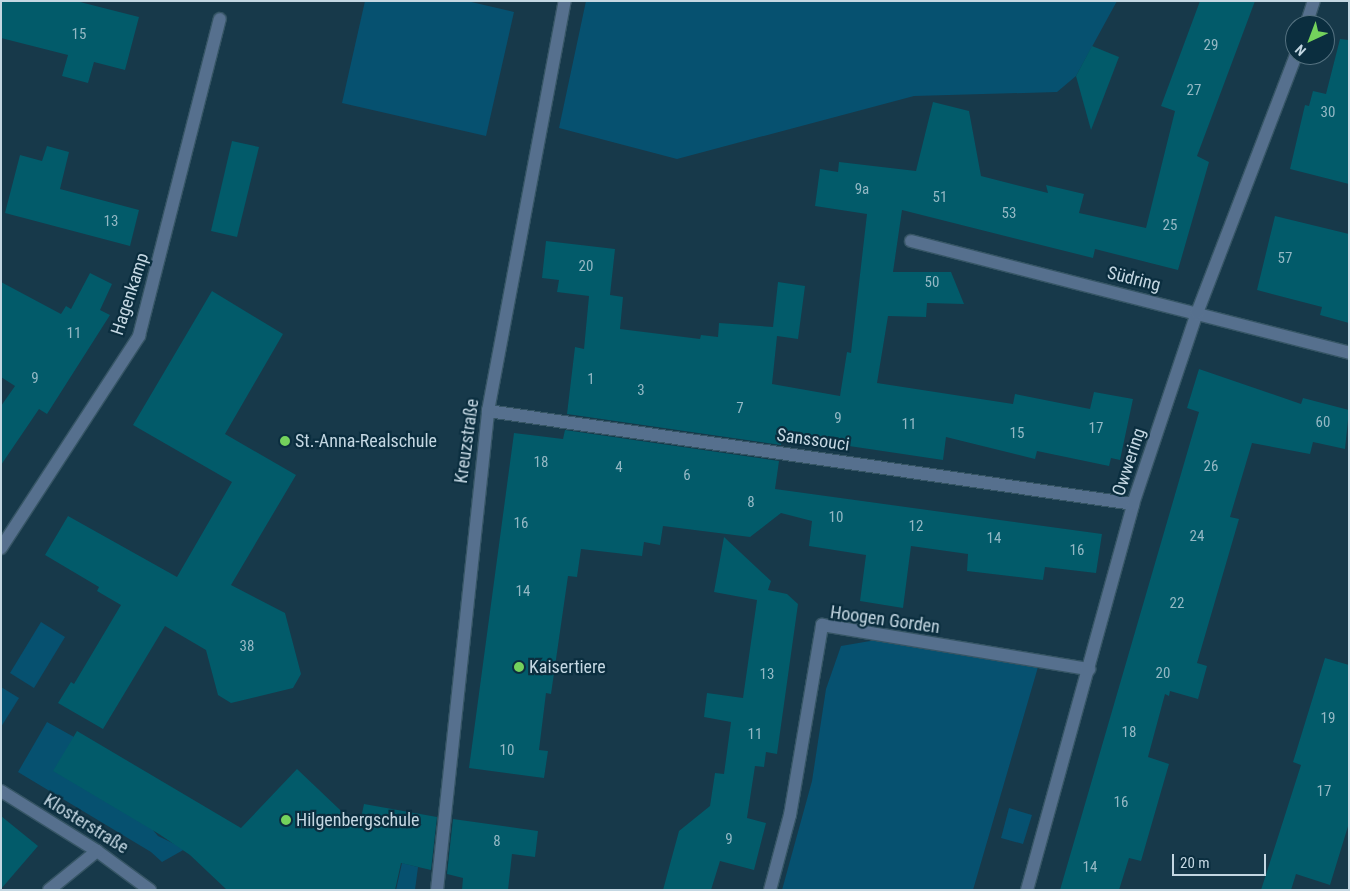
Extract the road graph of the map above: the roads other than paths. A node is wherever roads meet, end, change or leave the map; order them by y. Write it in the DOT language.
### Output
graph roads {
  1 [pos="565,1"];
  2 [pos="1314,1"];
  3 [pos="1309,15"];
  4 [pos="220,19"];
  5 [pos="1292,65"];
  6 [pos="911,241"];
  7 [pos="1197,312"];
  8 [pos="1349,353"];
  9 [pos="488,411"];
  10 [pos="1133,504"];
  11 [pos="1,548"];
  12 [pos="1089,669"];
  13 [pos="1,791"];
  14 [pos="97,850"];
  15 [pos="49,890"];
  16 [pos="150,890"];
  17 [pos="437,890"];
  18 [pos="770,890"];
  19 [pos="1026,890"];
  1 -- 9 [label="street, Kreuzstraße"];
  2 -- 3 [label="street"];
  4 -- 11 [label="street, Hagenkamp"];
  5 -- 7 [label="street, Owwering"];
  6 -- 7 [label="street, Südring"];
  7 -- 8 [label="street, Südring"];
  7 -- 10 [label="street, Owwering"];
  9 -- 10 [label="street, Sanssouci"];
  9 -- 17 [label="street, Kreuzstraße"];
  10 -- 12 [label="street, Owwering"];
  12 -- 18 [label="street, Hoogen Gorden"];
  12 -- 19 [label="street, Owwering"];
  13 -- 14 [label="street, Klosterstraße"];
  14 -- 15 [label="street"];
  14 -- 16 [label="street, Klosterstraße"];
}
